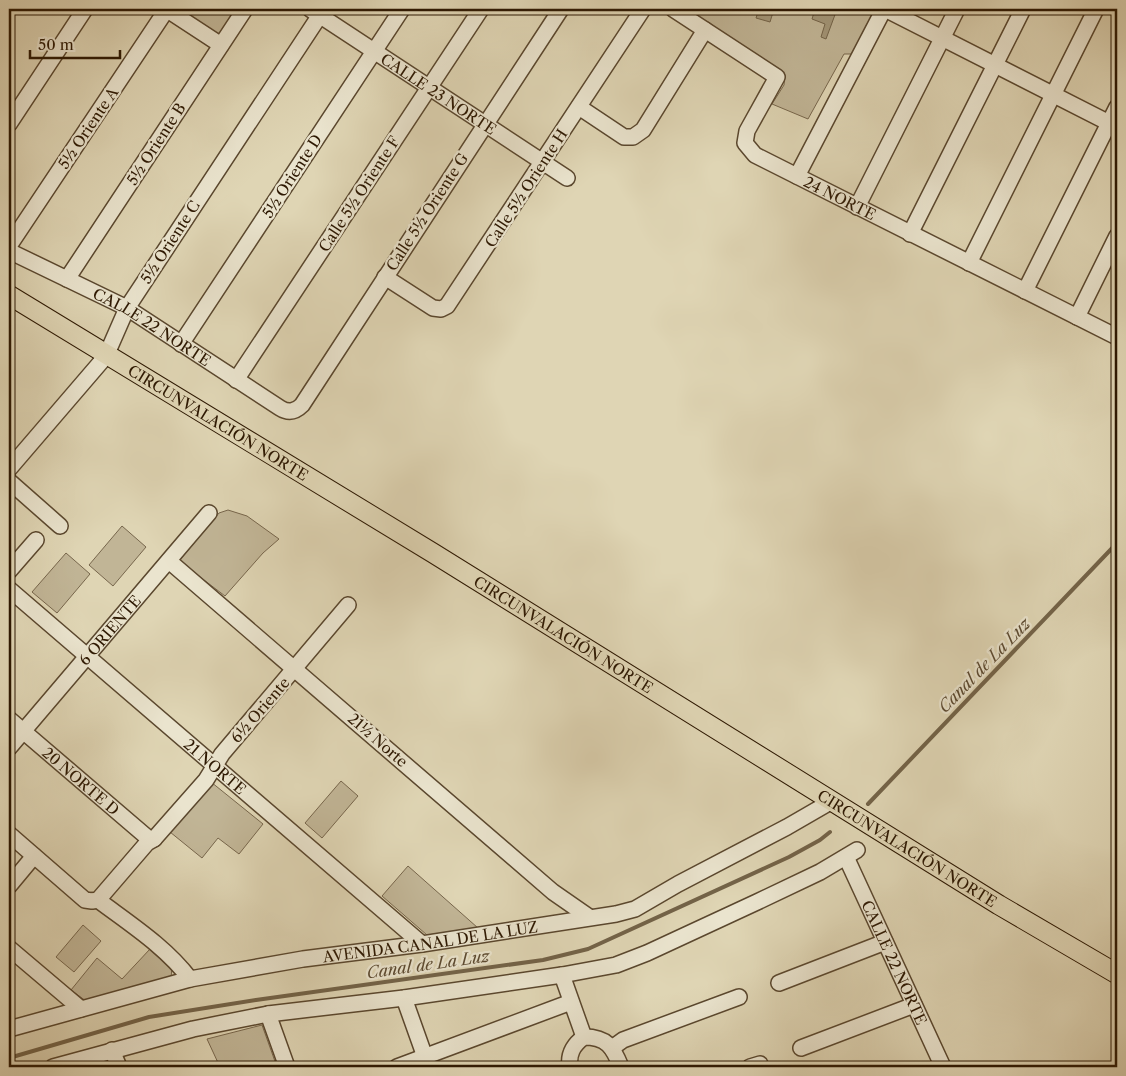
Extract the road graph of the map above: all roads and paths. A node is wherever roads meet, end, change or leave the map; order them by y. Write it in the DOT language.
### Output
graph roads {
  1 [pos="84,9"];
  2 [pos="167,9"];
  3 [pos="244,9"];
  4 [pos="402,9"];
  5 [pos="481,9"];
  6 [pos="561,9"];
  7 [pos="643,9"];
  8 [pos="673,9"];
  9 [pos="885,9"];
  10 [pos="958,9"];
  11 [pos="1023,9"];
  12 [pos="1096,9"];
  13 [pos="318,11"];
  14 [pos="705,30"];
  15 [pos="942,38"];
  16 [pos="221,45"];
  17 [pos="374,51"];
  18 [pos="994,64"];
  19 [pos="429,87"];
  20 [pos="1054,95"];
  21 [pos="579,107"];
  22 [pos="1117,107"];
  23 [pos="9,124"];
  24 [pos="484,124"];
  25 [pos="1113,125"];
  26 [pos="543,162"];
  27 [pos="796,176"];
  28 [pos="567,178"];
  29 [pos="857,207"];
  30 [pos="910,234"];
  31 [pos="1117,236"];
  32 [pos="9,246"];
  33 [pos="9,251"];
  34 [pos="969,263"];
  35 [pos="385,277"];
  36 [pos="67,279"];
  37 [pos="1025,291"];
  38 [pos="9,296"];
  39 [pos="127,308"];
  40 [pos="1077,317"];
  41 [pos="1117,337"];
  42 [pos="181,344"];
  43 [pos="106,356"];
  44 [pos="236,380"];
  45 [pos="290,412"];
  46 [pos="9,469"];
  47 [pos="9,481"];
  48 [pos="210,513"];
  49 [pos="60,526"];
  50 [pos="36,540"];
  51 [pos="169,561"];
  52 [pos="9,571"];
  53 [pos="9,589"];
  54 [pos="348,605"];
  55 [pos="87,656"];
  56 [pos="294,669"];
  57 [pos="9,719"];
  58 [pos="23,731"];
  59 [pos="9,748"];
  60 [pos="215,766"];
  61 [pos="832,801"];
  62 [pos="9,834"];
  63 [pos="154,839"];
  64 [pos="34,856"];
  65 [pos="9,886"];
  66 [pos="95,900"];
  67 [pos="589,917"];
  68 [pos="885,942"];
  69 [pos="422,944"];
  70 [pos="9,948"];
  71 [pos="1117,974"];
  72 [pos="562,975"];
  73 [pos="190,979"];
  74 [pos="779,983"];
  75 [pos="404,998"];
  76 [pos="739,998"];
  77 [pos="571,1002"];
  78 [pos="914,1005"];
  79 [pos="80,1009"];
  80 [pos="268,1014"];
  81 [pos="9,1029"];
  82 [pos="584,1036"];
  83 [pos="612,1048"];
  84 [pos="800,1048"];
  85 [pos="112,1050"];
  86 [pos="425,1057"];
  87 [pos="53,1067"];
  88 [pos="119,1067"];
  89 [pos="285,1067"];
  90 [pos="397,1067"];
  91 [pos="570,1067"];
  92 [pos="621,1067"];
  93 [pos="943,1067"];
  1 -- 23 [label="street"];
  2 -- 16 [label="street"];
  2 -- 32 [label="street, 5½ Oriente A"];
  3 -- 16 [label="street, 5½ Oriente B"];
  4 -- 17 [label="street, 5½ Oriente D"];
  5 -- 19 [label="street, Calle 5½ Oriente F"];
  6 -- 24 [label="street, Calle 5½ Oriente G"];
  7 -- 21 [label="street, Calle 5½ Oriente H"];
  8 -- 14 [label="street, 24 NORTE"];
  9 -- 15 [label="street"];
  9 -- 27 [label="street"];
  10 -- 15 [label="street"];
  11 -- 18 [label="street"];
  12 -- 20 [label="street"];
  13 -- 17 [label="street, CALLE 23 NORTE"];
  13 -- 39 [label="street, 5½ Oriente C"];
  14 -- 21 [label="street"];
  14 -- 27 [label="street, 24 NORTE"];
  15 -- 18 [label="street"];
  15 -- 29 [label="street"];
  16 -- 36 [label="street, 5½ Oriente B"];
  17 -- 19 [label="street, CALLE 23 NORTE"];
  17 -- 42 [label="street, 5½ Oriente D"];
  18 -- 20 [label="street"];
  18 -- 30 [label="street"];
  19 -- 24 [label="street, CALLE 23 NORTE"];
  19 -- 44 [label="street, Calle 5½ Oriente F"];
  20 -- 25 [label="street"];
  20 -- 34 [label="street"];
  21 -- 26 [label="street, Calle 5½ Oriente H"];
  22 -- 25 [label="street"];
  24 -- 26 [label="street, CALLE 23 NORTE"];
  24 -- 35 [label="street, Calle 5½ Oriente G"];
  25 -- 37 [label="street"];
  26 -- 28 [label="street, CALLE 23 NORTE"];
  26 -- 35 [label="street, Calle 5½ Oriente H"];
  27 -- 29 [label="street, 24 NORTE"];
  29 -- 30 [label="street, 24 NORTE"];
  30 -- 34 [label="street, 24 NORTE"];
  31 -- 40 [label="street"];
  33 -- 36 [label="street, CALLE 22 NORTE"];
  34 -- 37 [label="street, 24 NORTE"];
  35 -- 45 [label="street, Calle 5½ Oriente G"];
  36 -- 39 [label="street, CALLE 22 NORTE"];
  37 -- 40 [label="street, 24 NORTE"];
  38 -- 43 [label="main road, CIRCUNVALACIÓN NORTE"];
  39 -- 42 [label="street, CALLE 22 NORTE"];
  39 -- 43 [label="street, 5½ Oriente C"];
  40 -- 41 [label="street, 24 NORTE"];
  42 -- 44 [label="street, CALLE 22 NORTE"];
  43 -- 46 [label="street, 5½ Oriente C"];
  43 -- 61 [label="main road, CIRCUNVALACIÓN NORTE"];
  44 -- 45 [label="street, CALLE 22 NORTE"];
  47 -- 49 [label="street"];
  48 -- 51 [label="street, 6 ORIENTE"];
  50 -- 52 [label="street"];
  51 -- 55 [label="street, 6 ORIENTE"];
  51 -- 56 [label="street, 21½ Norte"];
  53 -- 55 [label="street, 21 NORTE"];
  54 -- 56 [label="street, 6½ Oriente"];
  55 -- 58 [label="street, 6 ORIENTE"];
  55 -- 60 [label="street, 21 NORTE"];
  56 -- 60 [label="street, 6½ Oriente"];
  56 -- 67 [label="street, 21½ Norte"];
  57 -- 58 [label="street, 20 NORTE D"];
  58 -- 59 [label="street, 6 ORIENTE"];
  58 -- 63 [label="street, 20 NORTE D"];
  60 -- 63 [label="street, 6½ Oriente"];
  60 -- 69 [label="street, 21 NORTE"];
  61 -- 67 [label="street, AVENIDA CANAL DE LA LUZ"];
  61 -- 71 [label="main road, CIRCUNVALACIÓN NORTE"];
  62 -- 64 [label="street"];
  63 -- 66 [label="street, 6½ Oriente"];
  64 -- 65 [label="street"];
  64 -- 66 [label="street"];
  66 -- 73 [label="street"];
  67 -- 69 [label="street, AVENIDA CANAL DE LA LUZ"];
  68 -- 72 [label="street, CALLE 22 NORTE"];
  68 -- 74 [label="street"];
  68 -- 78 [label="street, CALLE 22 NORTE"];
  69 -- 73 [label="street, AVENIDA CANAL DE LA LUZ"];
  70 -- 79 [label="street"];
  72 -- 75 [label="street"];
  72 -- 77 [label="street"];
  73 -- 79 [label="street, AVENIDA CANAL DE LA LUZ"];
  75 -- 80 [label="street"];
  75 -- 86 [label="street"];
  76 -- 83 [label="street"];
  77 -- 82 [label="street"];
  77 -- 86 [label="street"];
  78 -- 84 [label="street"];
  78 -- 93 [label="street, CALLE 22 NORTE"];
  79 -- 81 [label="street, AVENIDA CANAL DE LA LUZ"];
  80 -- 85 [label="street"];
  80 -- 89 [label="street"];
  82 -- 83 [label="street"];
  82 -- 91 [label="street"];
  83 -- 92 [label="street"];
  85 -- 87 [label="street"];
  85 -- 88 [label="street"];
  86 -- 90 [label="street"];
}
